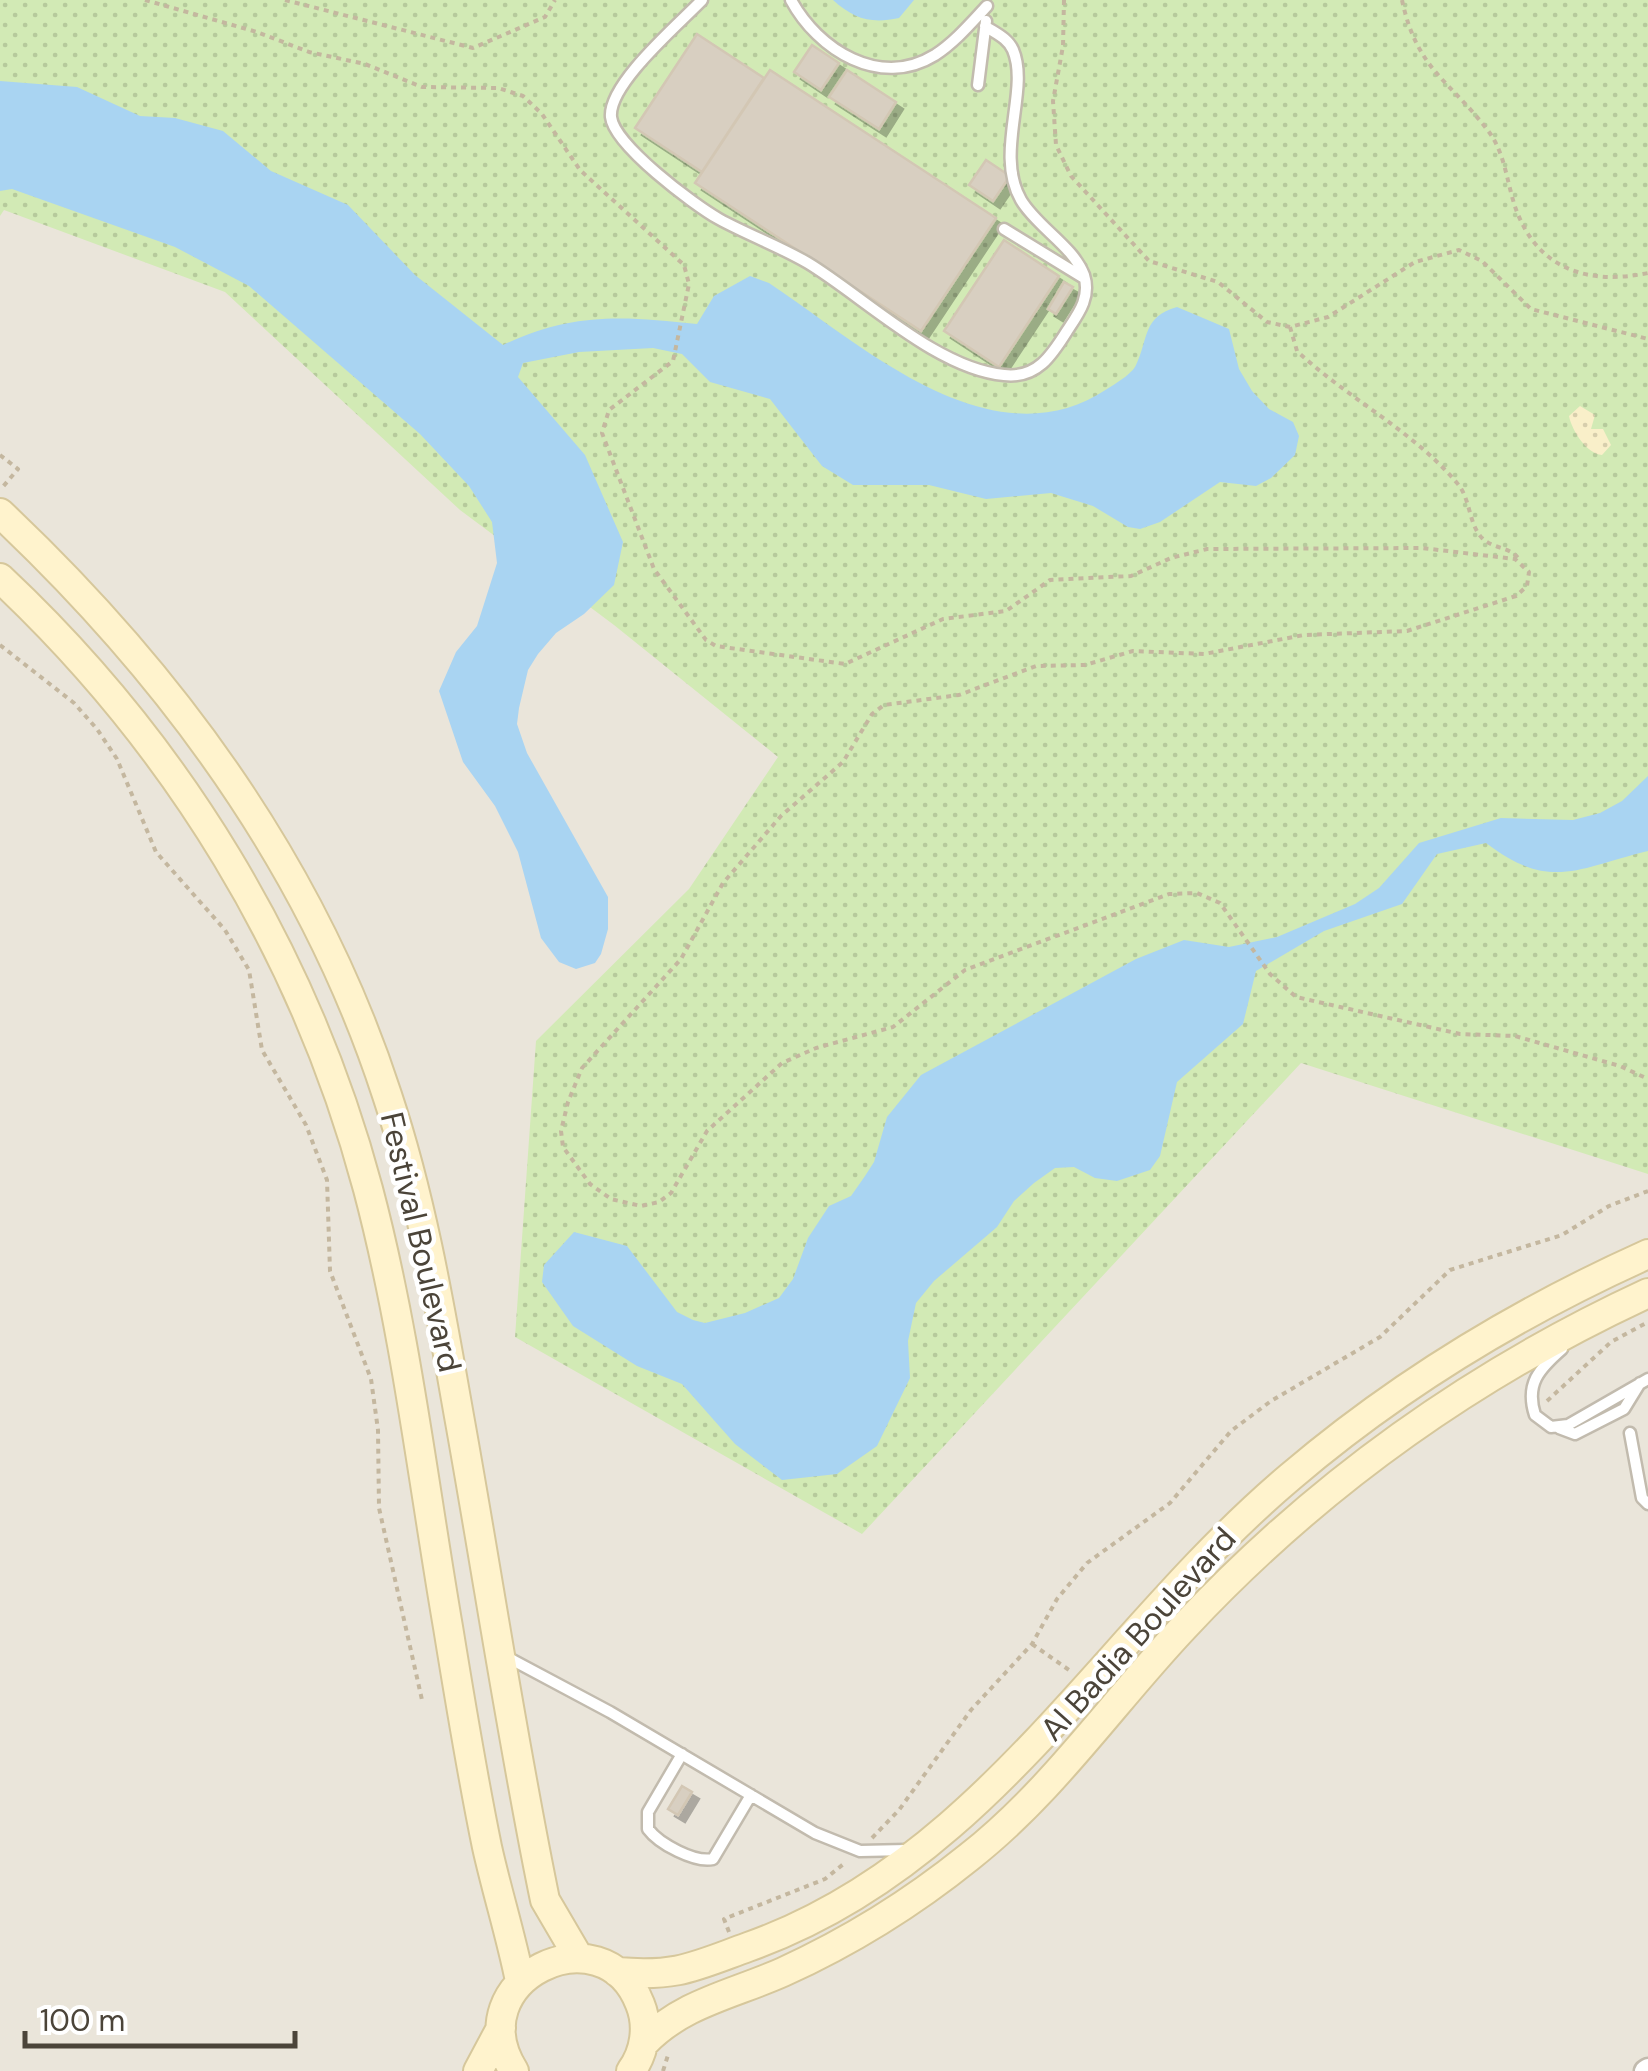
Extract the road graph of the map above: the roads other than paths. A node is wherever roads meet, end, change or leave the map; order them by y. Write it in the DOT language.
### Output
graph roads {
  1 [pos="702,0"];
  2 [pos="791,0"];
  3 [pos="987,3"];
  4 [pos="985,26"];
  5 [pos="978,85"];
  6 [pos="1004,230"];
  7 [pos="1085,279"];
  8 [pos="0,513"];
  9 [pos="0,578"];
  10 [pos="1648,1254"];
  11 [pos="1648,1294"];
  12 [pos="1600,1316"];
  13 [pos="1644,1380"];
  14 [pos="1630,1433"];
  15 [pos="1648,1460"];
  16 [pos="1636,1462"];
  17 [pos="1648,1504"];
  18 [pos="502,1654"];
  19 [pos="682,1754"];
  20 [pos="751,1795"];
  21 [pos="923,1848"];
  22 [pos="579,1958"];
  23 [pos="617,1972"];
  24 [pos="520,1981"];
  25 [pos="501,2028"];
  26 [pos="644,2043"];
  27 [pos="478,2071"];
  28 [pos="514,2071"];
  29 [pos="631,2071"];
  1 -- 7 [label="lane"];
  2 -- 3 [label="lane"];
  3 -- 4 [label="lane"];
  4 -- 5 [label="lane"];
  4 -- 7 [label="lane"];
  6 -- 7 [label="lane"];
  8 -- 18 [label="main road, Festival Boulevard"];
  9 -- 24 [label="main road, Festival Boulevard"];
  10 -- 21 [label="main road, Al Badia Boulevard"];
  11 -- 12 [label="main road, Al Badia Boulevard"];
  12 -- 13 [label="lane"];
  12 -- 26 [label="main road, Al Badia Boulevard"];
  14 -- 16 [label="lane"];
  15 -- 16 [label="lane"];
  16 -- 17 [label="lane"];
  18 -- 19 [label="lane"];
  18 -- 22 [label="main road, Festival Boulevard"];
  19 -- 20 [label="lane"];
  19 -- 20 [label="lane"];
  20 -- 21 [label="lane"];
  21 -- 23 [label="main road, Al Badia Boulevard"];
  22 -- 23 [label="main road, Al Badia Boulevard"];
  22 -- 24 [label="main road"];
  23 -- 26 [label="main road"];
  24 -- 25 [label="main road"];
  25 -- 27 [label="main road"];
  25 -- 28 [label="main road"];
  26 -- 29 [label="main road"];
}
